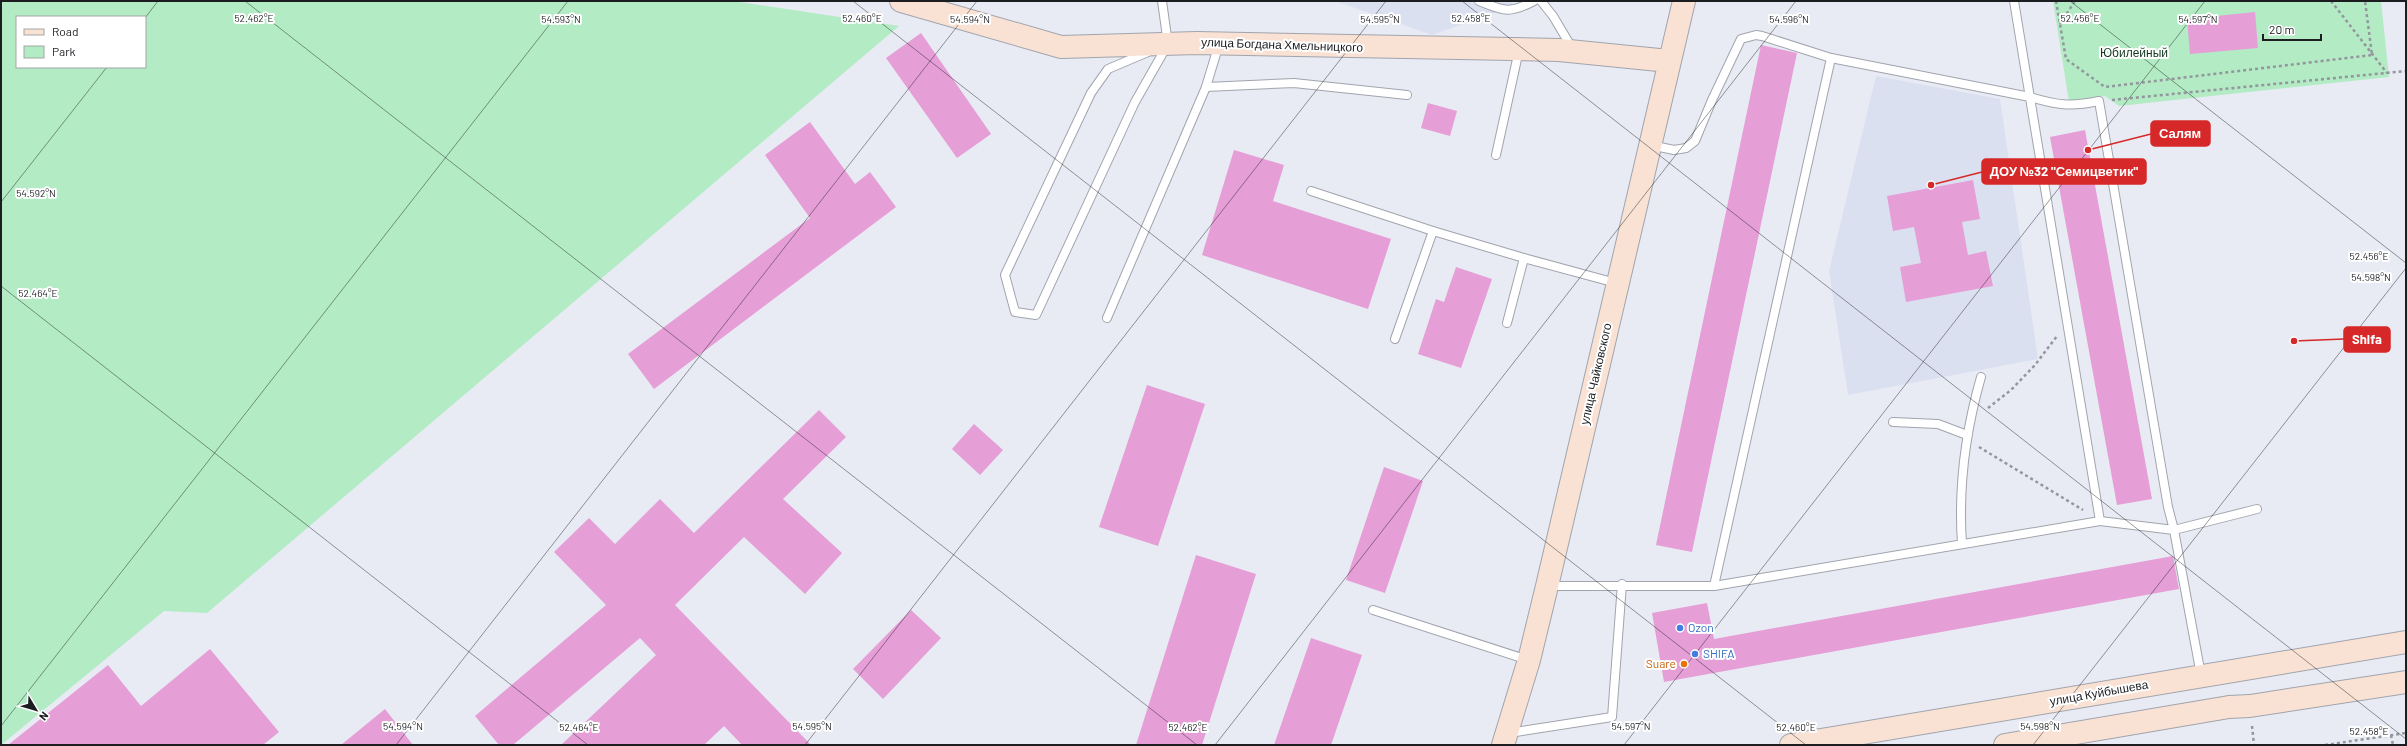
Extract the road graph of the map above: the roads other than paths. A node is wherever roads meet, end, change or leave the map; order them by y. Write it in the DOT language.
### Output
graph roads {
  1 [pos="901,1"];
  2 [pos="1162,1"];
  3 [pos="1479,1"];
  4 [pos="1534,1"];
  5 [pos="1541,1"];
  6 [pos="1684,1"];
  7 [pos="2014,1"];
  8 [pos="1168,44"];
  9 [pos="1219,44"];
  10 [pos="1520,50"];
  11 [pos="1574,52"];
  12 [pos="1831,58"];
  13 [pos="1669,61"];
  14 [pos="1206,87"];
  15 [pos="1407,95"];
  16 [pos="2030,96"];
  17 [pos="1649,144"];
  18 [pos="1496,155"];
  19 [pos="1311,191"];
  20 [pos="1433,231"];
  21 [pos="1524,258"];
  22 [pos="1617,283"];
  23 [pos="1106,318"];
  24 [pos="1507,323"];
  25 [pos="1395,339"];
  26 [pos="1981,377"];
  27 [pos="1893,422"];
  28 [pos="1966,437"];
  29 [pos="2257,509"];
  30 [pos="2100,521"];
  31 [pos="2174,530"];
  32 [pos="1962,544"];
  33 [pos="1622,584"];
  34 [pos="1547,586"];
  35 [pos="1714,586"];
  36 [pos="1373,610"];
  37 [pos="2406,642"];
  38 [pos="1528,660"];
  39 [pos="2201,676"];
  40 [pos="2406,682"];
  41 [pos="1505,739"];
  42 [pos="1791,745"];
  43 [pos="2005,745"];
  1 -- 8 [label="main road, улица Богдана Хмельницкого"];
  2 -- 8 [label="lane"];
  3 -- 4 [label="lane"];
  5 -- 11 [label="lane"];
  6 -- 13 [label="main road, улица Чайковского"];
  7 -- 16 [label="lane"];
  8 -- 8 [label="lane"];
  8 -- 9 [label="main road, улица Богдана Хмельницкого"];
  9 -- 10 [label="main road, улица Богдана Хмельницкого"];
  9 -- 14 [label="lane"];
  10 -- 11 [label="main road, улица Богдана Хмельницкого"];
  10 -- 18 [label="lane"];
  11 -- 13 [label="main road, улица Богдана Хмельницкого"];
  12 -- 16 [label="lane"];
  12 -- 17 [label="lane"];
  12 -- 35 [label="lane"];
  13 -- 17 [label="main road, улица Чайковского"];
  14 -- 15 [label="lane"];
  14 -- 23 [label="lane"];
  16 -- 30 [label="lane"];
  16 -- 31 [label="lane"];
  17 -- 22 [label="main road, улица Чайковского"];
  19 -- 20 [label="lane"];
  20 -- 21 [label="lane"];
  20 -- 25 [label="lane"];
  21 -- 22 [label="lane"];
  21 -- 24 [label="lane"];
  22 -- 34 [label="main road, улица Чайковского"];
  26 -- 28 [label="lane"];
  27 -- 28 [label="lane"];
  28 -- 32 [label="lane"];
  29 -- 31 [label="lane"];
  30 -- 31 [label="lane"];
  30 -- 32 [label="lane"];
  31 -- 39 [label="lane"];
  32 -- 35 [label="lane"];
  33 -- 34 [label="lane"];
  33 -- 35 [label="lane"];
  33 -- 41 [label="lane"];
  34 -- 38 [label="main road, улица Чайковского"];
  36 -- 38 [label="lane"];
  37 -- 39 [label="main road, улица Куйбышева"];
  38 -- 41 [label="main road, улица Чайковского"];
  39 -- 42 [label="main road, улица Куйбышева"];
  40 -- 43 [label="main road"];
}
